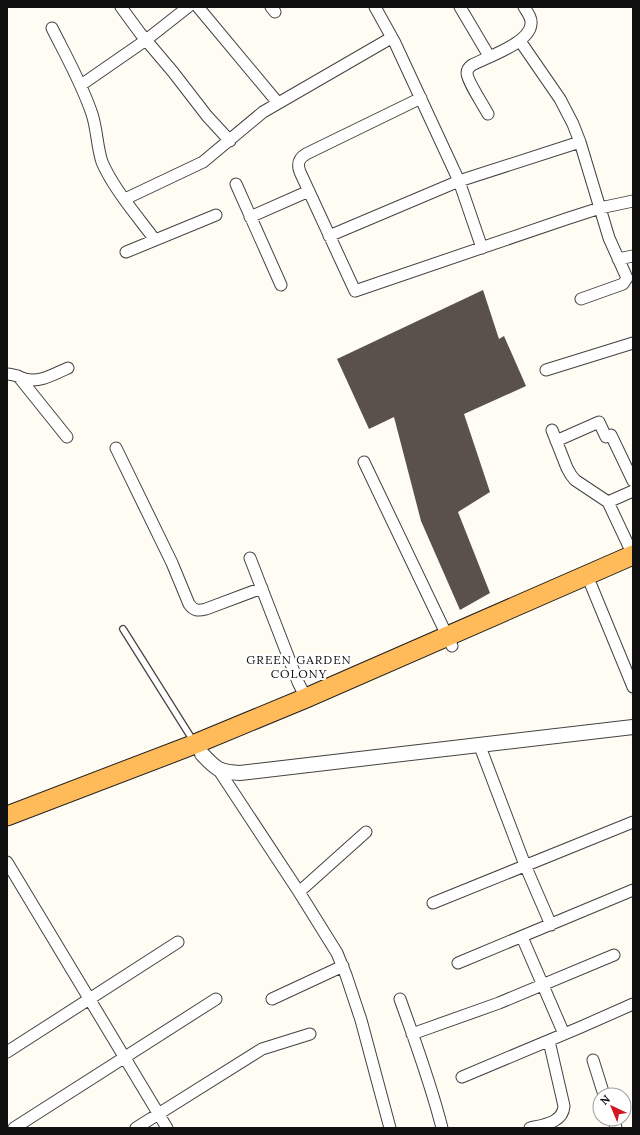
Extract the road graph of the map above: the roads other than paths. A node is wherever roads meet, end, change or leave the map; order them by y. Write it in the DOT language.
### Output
graph roads {
  1 [pos="121,7"];
  2 [pos="188,7"];
  3 [pos="198,7"];
  4 [pos="460,7"];
  5 [pos="524,7"];
  6 [pos="379,8"];
  7 [pos="52,28"];
  8 [pos="392,38"];
  9 [pos="146,40"];
  10 [pos="520,41"];
  11 [pos="489,56"];
  12 [pos="81,85"];
  13 [pos="421,98"];
  14 [pos="278,103"];
  15 [pos="488,114"];
  16 [pos="230,140"];
  17 [pos="580,142"];
  18 [pos="460,180"];
  19 [pos="236,184"];
  20 [pos="309,191"];
  21 [pos="125,199"];
  22 [pos="633,201"];
  23 [pos="600,208"];
  24 [pos="216,215"];
  25 [pos="250,217"];
  26 [pos="329,236"];
  27 [pos="155,240"];
  28 [pos="482,248"];
  29 [pos="126,252"];
  30 [pos="633,256"];
  31 [pos="618,259"];
  32 [pos="281,285"];
  33 [pos="581,299"];
  34 [pos="633,343"];
  35 [pos="68,368"];
  36 [pos="546,370"];
  37 [pos="7,374"];
  38 [pos="18,376"];
  39 [pos="552,430"];
  40 [pos="67,437"];
  41 [pos="556,441"];
  42 [pos="116,448"];
  43 [pos="364,462"];
  44 [pos="633,481"];
  45 [pos="633,491"];
  46 [pos="608,502"];
  47 [pos="250,558"];
  48 [pos="630,561"];
  49 [pos="591,585"];
  50 [pos="262,588"];
  51 [pos="123,629"];
  52 [pos="449,641"];
  53 [pos="633,687"];
  54 [pos="306,698"];
  55 [pos="633,727"];
  56 [pos="479,744"];
  57 [pos="198,749"];
  58 [pos="218,769"];
  59 [pos="7,816"];
  60 [pos="632,826"];
  61 [pos="7,829"];
  62 [pos="366,832"];
  63 [pos="7,862"];
  64 [pos="525,865"];
  65 [pos="633,890"];
  66 [pos="299,892"];
  67 [pos="433,903"];
  68 [pos="551,925"];
  69 [pos="522,937"];
  70 [pos="178,942"];
  71 [pos="614,955"];
  72 [pos="458,963"];
  73 [pos="343,966"];
  74 [pos="543,984"];
  75 [pos="89,998"];
  76 [pos="216,999"];
  77 [pos="272,999"];
  78 [pos="400,999"];
  79 [pos="633,1004"];
  80 [pos="310,1034"];
  81 [pos="412,1034"];
  82 [pos="564,1034"];
  83 [pos="549,1041"];
  84 [pos="7,1052"];
  85 [pos="125,1058"];
  86 [pos="593,1060"];
  87 [pos="462,1077"];
  88 [pos="601,1087"];
  89 [pos="158,1114"];
  90 [pos="552,1125"];
  91 [pos="18,1127"];
  92 [pos="136,1128"];
  93 [pos="167,1128"];
  94 [pos="390,1128"];
  95 [pos="442,1128"];
  96 [pos="530,1128"];
  1 -- 9 [label="street"];
  2 -- 9 [label="street"];
  3 -- 14 [label="street"];
  4 -- 11 [label="street"];
  5 -- 10 [label="street"];
  6 -- 8 [label="street"];
  7 -- 12 [label="street"];
  8 -- 13 [label="street"];
  8 -- 14 [label="street"];
  9 -- 12 [label="street"];
  9 -- 16 [label="street"];
  10 -- 11 [label="street"];
  10 -- 17 [label="street"];
  11 -- 15 [label="street"];
  12 -- 21 [label="street"];
  13 -- 18 [label="street"];
  13 -- 20 [label="street"];
  14 -- 16 [label="street"];
  16 -- 21 [label="street"];
  17 -- 18 [label="street"];
  17 -- 23 [label="street"];
  18 -- 26 [label="street"];
  18 -- 28 [label="street"];
  19 -- 25 [label="street"];
  20 -- 25 [label="street"];
  20 -- 26 [label="street"];
  21 -- 27 [label="street"];
  22 -- 23 [label="street"];
  23 -- 28 [label="street"];
  23 -- 31 [label="street"];
  24 -- 27 [label="street"];
  25 -- 32 [label="street"];
  26 -- 28 [label="street"];
  27 -- 29 [label="street"];
  30 -- 31 [label="street"];
  31 -- 33 [label="street"];
  34 -- 36 [label="street"];
  35 -- 38 [label="street"];
  37 -- 38 [label="street"];
  38 -- 40 [label="street"];
  39 -- 41 [label="street"];
  41 -- 44 [label="street"];
  41 -- 46 [label="street"];
  42 -- 50 [label="street"];
  43 -- 52 [label="street"];
  45 -- 46 [label="street"];
  46 -- 48 [label="street"];
  47 -- 50 [label="street"];
  48 -- 49 [label="highway"];
  48 -- 52 [label="highway"];
  49 -- 52 [label="highway"];
  49 -- 53 [label="street"];
  50 -- 54 [label="street"];
  51 -- 57 [label="lane"];
  52 -- 54 [label="highway"];
  52 -- 57 [label="highway"];
  54 -- 57 [label="highway"];
  55 -- 56 [label="street"];
  56 -- 58 [label="street"];
  56 -- 64 [label="street"];
  57 -- 58 [label="street"];
  57 -- 59 [label="highway"];
  57 -- 61 [label="highway"];
  58 -- 66 [label="street"];
  60 -- 64 [label="street"];
  62 -- 66 [label="street"];
  63 -- 75 [label="street"];
  64 -- 67 [label="street"];
  64 -- 68 [label="street"];
  65 -- 68 [label="street"];
  66 -- 73 [label="street"];
  68 -- 69 [label="street"];
  69 -- 72 [label="street"];
  69 -- 74 [label="street"];
  70 -- 75 [label="street"];
  71 -- 74 [label="street"];
  73 -- 77 [label="street"];
  73 -- 94 [label="street"];
  74 -- 81 [label="street"];
  74 -- 82 [label="street"];
  75 -- 84 [label="street"];
  75 -- 85 [label="street"];
  76 -- 85 [label="street"];
  78 -- 81 [label="street"];
  79 -- 82 [label="street"];
  80 -- 89 [label="street"];
  81 -- 95 [label="street"];
  82 -- 83 [label="street"];
  83 -- 87 [label="street"];
  83 -- 90 [label="street"];
  85 -- 89 [label="street"];
  85 -- 91 [label="street"];
  86 -- 88 [label="street"];
  89 -- 92 [label="street"];
  89 -- 93 [label="street"];
  90 -- 96 [label="street"];
}
